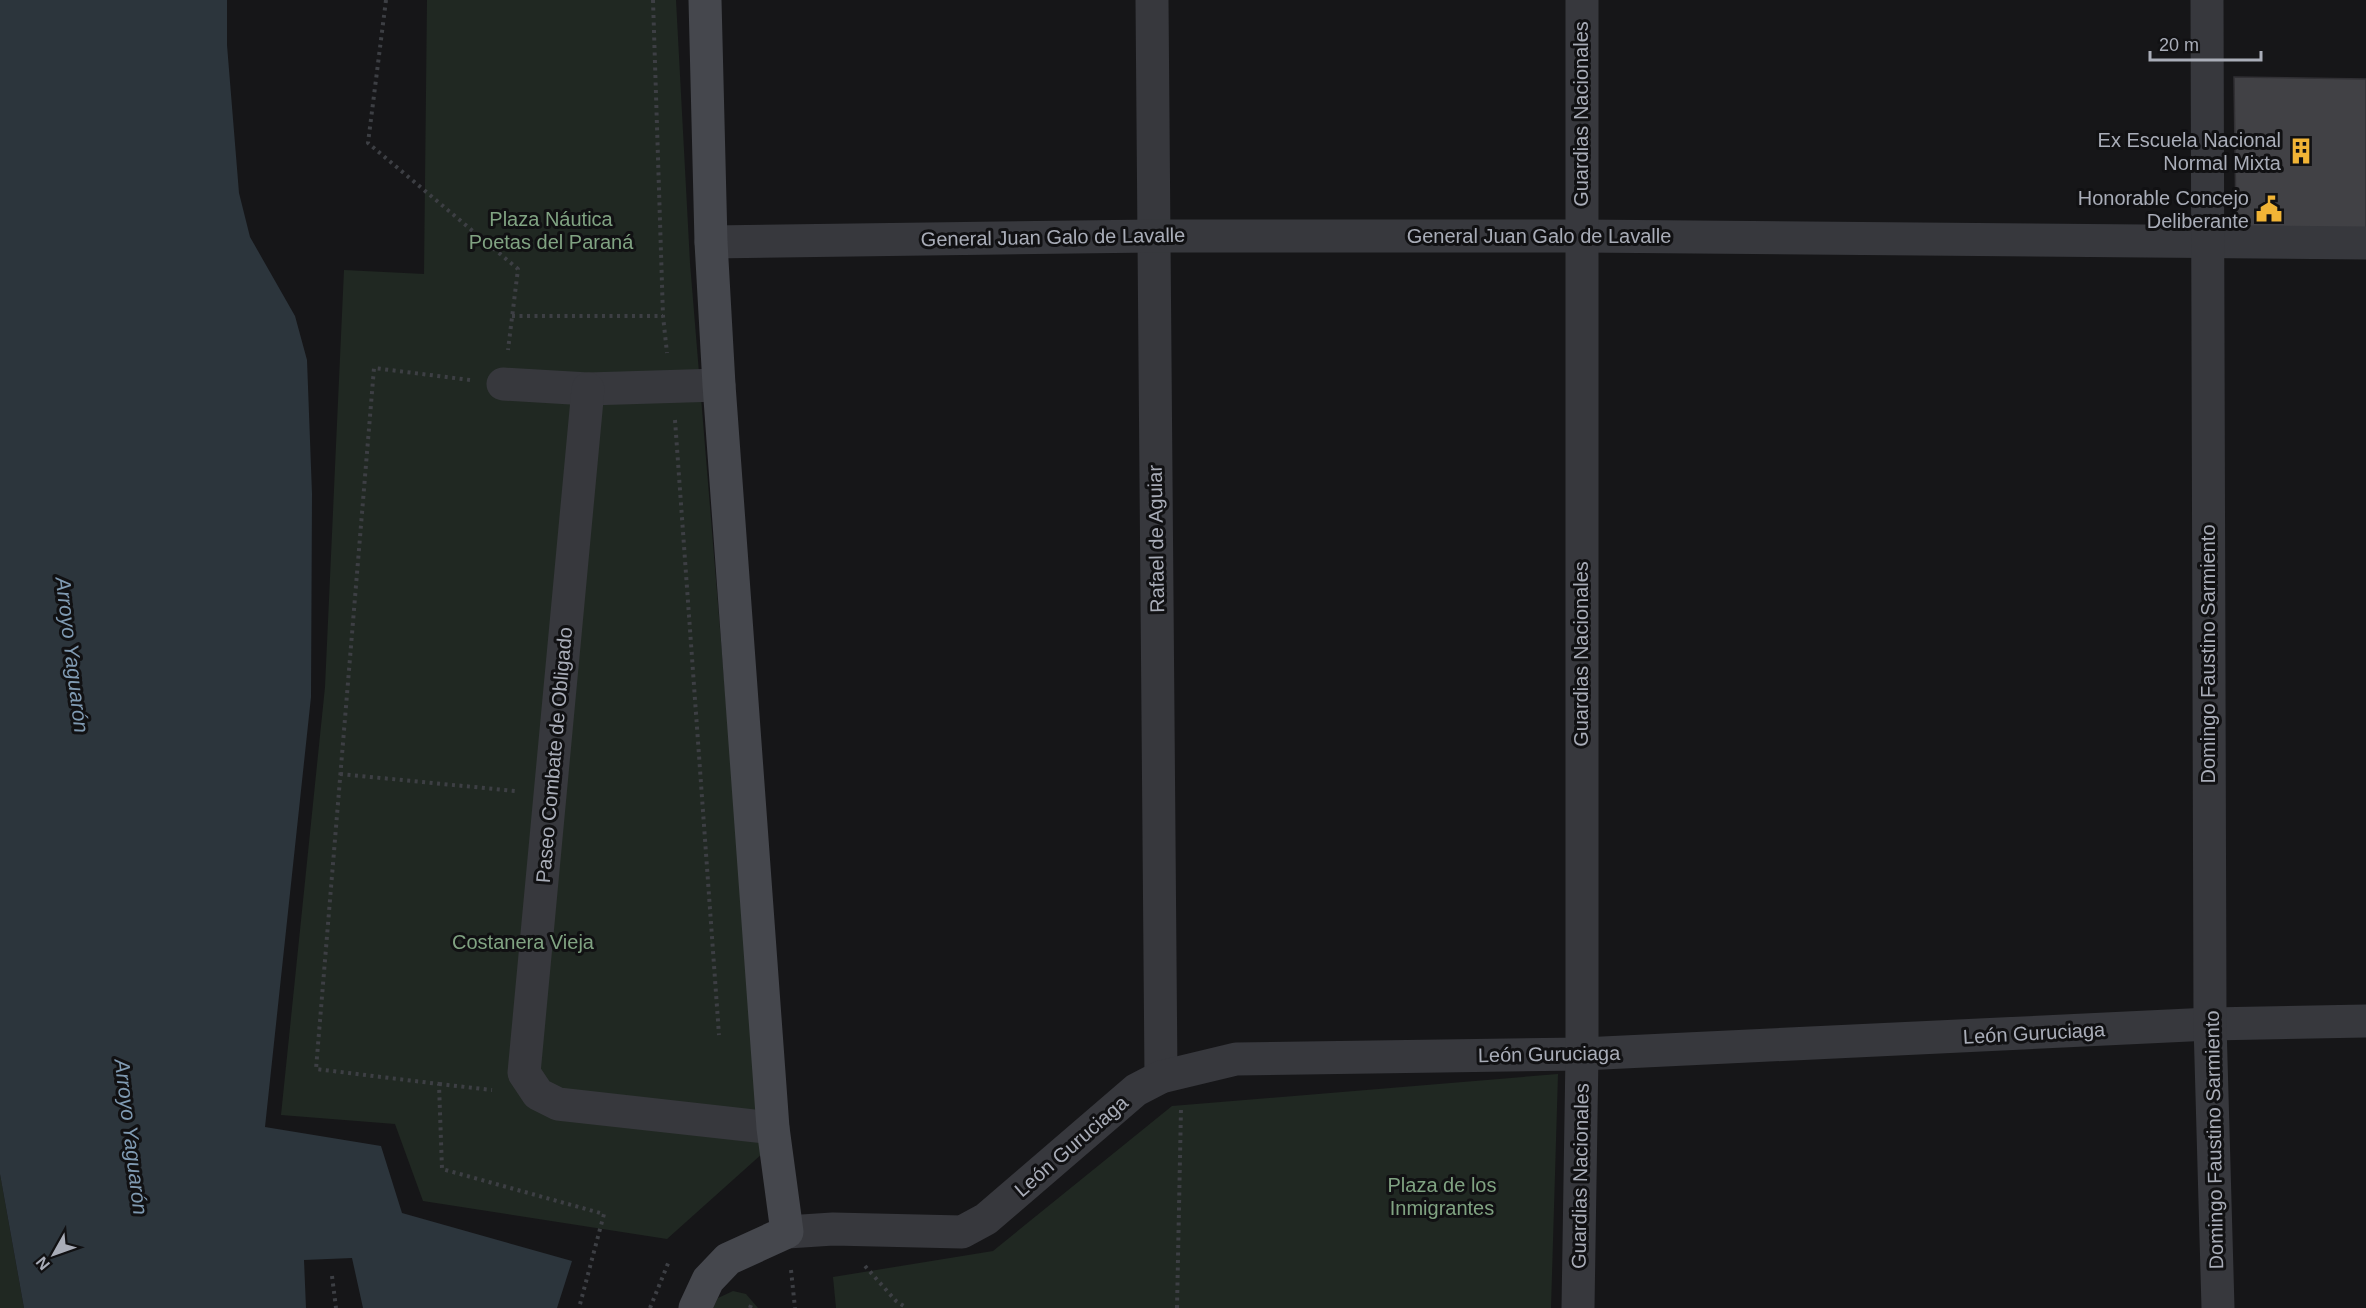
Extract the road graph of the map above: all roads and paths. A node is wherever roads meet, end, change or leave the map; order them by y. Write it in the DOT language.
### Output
graph roads {
  1 [pos="386,0"];
  2 [pos="653,0"];
  3 [pos="705,0"];
  4 [pos="1152,0"];
  5 [pos="1582,0"];
  6 [pos="2207,0"];
  7 [pos="1153,236"];
  8 [pos="1581,236"];
  9 [pos="711,242"];
  10 [pos="2206,242"];
  11 [pos="2366,243"];
  12 [pos="512,316"];
  13 [pos="663,316"];
  14 [pos="503,384"];
  15 [pos="719,385"];
  16 [pos="672,386"];
  17 [pos="588,389"];
  18 [pos="340,774"];
  19 [pos="550,794"];
  20 [pos="2366,1021"];
  21 [pos="2210,1024"];
  22 [pos="719,1035"];
  23 [pos="1582,1054"];
  24 [pos="1172,1076"];
  25 [pos="439,1084"];
  26 [pos="548,1099"];
  27 [pos="773,1128"];
  28 [pos="833,1229"];
  29 [pos="787,1232"];
  30 [pos="669,1261"];
  31 [pos="332,1276"];
  32 [pos="336,1308"];
  33 [pos="579,1308"];
  34 [pos="650,1308"];
  35 [pos="695,1308"];
  36 [pos="907,1308"];
  37 [pos="1177,1308"];
  38 [pos="1578,1308"];
  39 [pos="2218,1308"];
  1 -- 12 [label="path"];
  2 -- 13 [label="path"];
  3 -- 9 [label="main road"];
  4 -- 7 [label="street, Rafael de Aguiar"];
  5 -- 8 [label="street, Guardias Nacionales"];
  6 -- 10 [label="street, Domingo Faustino Sarmiento"];
  7 -- 8 [label="street, General Juan Galo de Lavalle"];
  7 -- 9 [label="street, General Juan Galo de Lavalle"];
  7 -- 24 [label="street, Rafael de Aguiar"];
  8 -- 10 [label="street, General Juan Galo de Lavalle"];
  8 -- 23 [label="street, Guardias Nacionales"];
  9 -- 15 [label="main road"];
  10 -- 11 [label="street, General Juan Galo de Lavalle"];
  10 -- 21 [label="street, Domingo Faustino Sarmiento"];
  12 -- 13 [label="path"];
  12 -- 14 [label="path"];
  13 -- 16 [label="path"];
  14 -- 17 [label="street"];
  14 -- 18 [label="path"];
  15 -- 16 [label="street"];
  15 -- 27 [label="main road"];
  16 -- 17 [label="street"];
  16 -- 22 [label="path"];
  17 -- 19 [label="street, Paseo Combate de Obligado"];
  18 -- 19 [label="path"];
  18 -- 25 [label="path"];
  19 -- 26 [label="street, Paseo Combate de Obligado"];
  20 -- 21 [label="street, León Guruciaga"];
  21 -- 23 [label="street, León Guruciaga"];
  21 -- 39 [label="street, Domingo Faustino Sarmiento"];
  23 -- 24 [label="street, León Guruciaga"];
  23 -- 38 [label="street, Guardias Nacionales"];
  24 -- 28 [label="street, León Guruciaga"];
  24 -- 37 [label="path"];
  25 -- 26 [label="path"];
  25 -- 33 [label="path"];
  26 -- 27 [label="street"];
  27 -- 29 [label="main road"];
  28 -- 29 [label="street, León Guruciaga"];
  28 -- 36 [label="path"];
  29 -- 35 [label="main road"];
  30 -- 34 [label="path"];
  31 -- 32 [label="path"];
}
